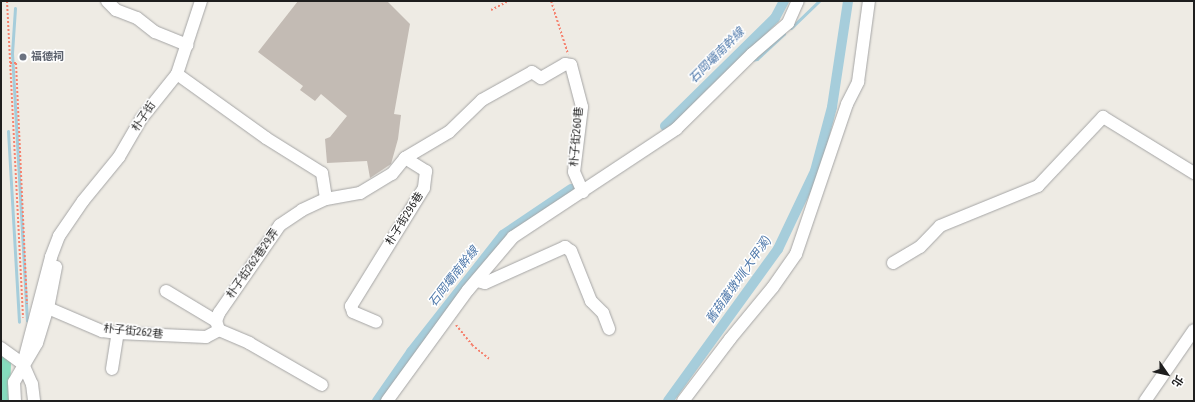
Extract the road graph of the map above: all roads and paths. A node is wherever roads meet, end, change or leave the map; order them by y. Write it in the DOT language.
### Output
graph roads {
  1 [pos="7,1"];
  2 [pos="107,1"];
  3 [pos="201,1"];
  4 [pos="509,1"];
  5 [pos="551,1"];
  6 [pos="798,1"];
  7 [pos="869,1"];
  8 [pos="490,10"];
  9 [pos="187,45"];
  10 [pos="10,63"];
  11 [pos="571,65"];
  12 [pos="177,74"];
  13 [pos="12,94"];
  14 [pos="17,94"];
  15 [pos="19,131"];
  16 [pos="14,132"];
  17 [pos="405,158"];
  18 [pos="20,160"];
  19 [pos="16,161"];
  20 [pos="1194,173"];
  21 [pos="22,189"];
  22 [pos="18,190"];
  23 [pos="582,192"];
  24 [pos="326,199"];
  25 [pos="67,224"];
  26 [pos="23,226"];
  27 [pos="20,227"];
  28 [pos="893,263"];
  29 [pos="24,274"];
  30 [pos="477,281"];
  31 [pos="166,291"];
  32 [pos="48,308"];
  33 [pos="28,309"];
  34 [pos="450,318"];
  35 [pos="376,322"];
  36 [pos="24,324"];
  37 [pos="218,326"];
  38 [pos="609,329"];
  39 [pos="1194,330"];
  40 [pos="118,333"];
  41 [pos="1,348"];
  42 [pos="489,359"];
  43 [pos="23,364"];
  44 [pos="112,369"];
  45 [pos="322,385"];
  46 [pos="16,401"];
  47 [pos="34,401"];
  48 [pos="387,401"];
  49 [pos="683,401"];
  50 [pos="1145,401"];
  1 -- 10 [label="path"];
  2 -- 9 [label="street"];
  3 -- 9 [label="street, 朴子街"];
  4 -- 8 [label="path"];
  5 -- 11 [label="path"];
  6 -- 23 [label="street"];
  7 -- 49 [label="street"];
  9 -- 12 [label="street, 朴子街"];
  10 -- 13 [label="path"];
  10 -- 14 [label="path"];
  11 -- 17 [label="street"];
  11 -- 23 [label="street, 朴子街260巷"];
  12 -- 24 [label="street"];
  12 -- 25 [label="street, 朴子街"];
  13 -- 14 [label="path"];
  13 -- 16 [label="path"];
  14 -- 15 [label="path"];
  15 -- 16 [label="path"];
  15 -- 18 [label="path"];
  16 -- 19 [label="path"];
  17 -- 24 [label="street"];
  17 -- 35 [label="street, 朴子街296巷"];
  18 -- 19 [label="path"];
  18 -- 21 [label="path"];
  19 -- 22 [label="path"];
  20 -- 28 [label="street"];
  21 -- 22 [label="path"];
  21 -- 26 [label="path"];
  22 -- 27 [label="path"];
  23 -- 30 [label="street"];
  24 -- 37 [label="street, 朴子街262巷29弄"];
  25 -- 32 [label="street, 朴子街"];
  25 -- 43 [label="street, 朴子街"];
  26 -- 27 [label="path"];
  26 -- 29 [label="path"];
  27 -- 29 [label="path"];
  29 -- 33 [label="path"];
  29 -- 36 [label="path"];
  30 -- 34 [label="street"];
  30 -- 38 [label="street"];
  31 -- 37 [label="street"];
  32 -- 40 [label="street, 朴子街262巷"];
  32 -- 43 [label="street, 朴子街"];
  34 -- 42 [label="path"];
  34 -- 48 [label="street"];
  37 -- 40 [label="street, 朴子街262巷"];
  37 -- 45 [label="street"];
  39 -- 50 [label="street"];
  40 -- 44 [label="street"];
  41 -- 43 [label="street"];
  43 -- 46 [label="street, 朴子街"];
  43 -- 47 [label="street"];
}
